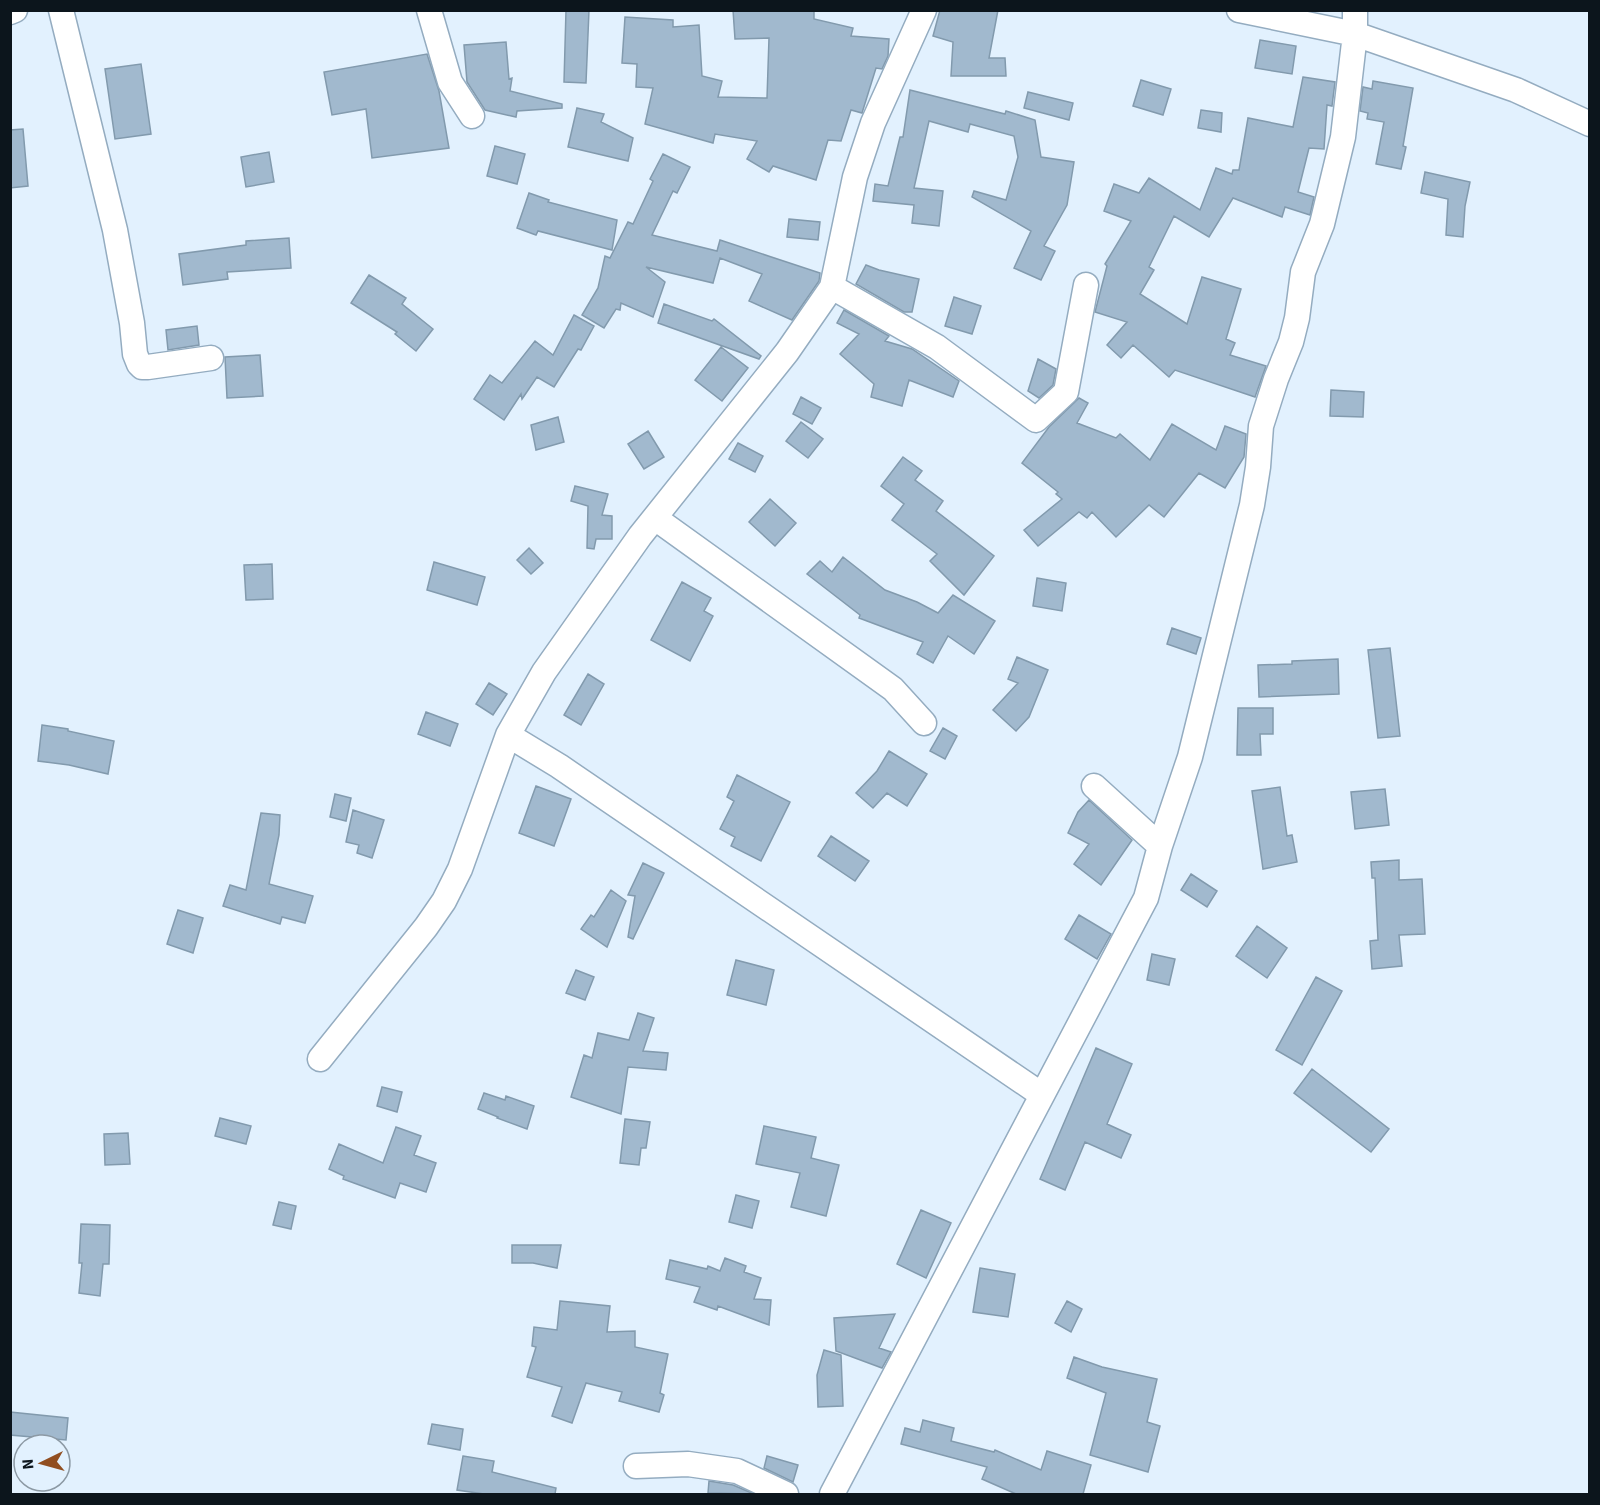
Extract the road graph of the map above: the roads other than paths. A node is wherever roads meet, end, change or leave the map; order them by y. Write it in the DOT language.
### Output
graph roads {
  1 [pos="61,10"];
  2 [pos="429,10"];
  3 [pos="924,10"];
  4 [pos="1239,10"];
  5 [pos="1355,22"];
  6 [pos="472,116"];
  7 [pos="1590,124"];
  8 [pos="1086,285"];
  9 [pos="832,287"];
  10 [pos="211,358"];
  11 [pos="655,518"];
  12 [pos="924,723"];
  13 [pos="508,735"];
  14 [pos="1095,786"];
  15 [pos="1160,846"];
  16 [pos="320,1059"];
  17 [pos="1042,1095"];
  18 [pos="636,1466"];
  19 [pos="786,1494"];
  20 [pos="832,1494"];
  1 -- 10 [label="street"];
  2 -- 6 [label="street"];
  3 -- 9 [label="street"];
  4 -- 5 [label="street"];
  5 -- 7 [label="street"];
  5 -- 15 [label="street"];
  8 -- 9 [label="street"];
  9 -- 11 [label="street"];
  11 -- 12 [label="street"];
  11 -- 13 [label="street"];
  13 -- 16 [label="street"];
  13 -- 17 [label="street"];
  14 -- 15 [label="street"];
  15 -- 17 [label="street"];
  17 -- 20 [label="street"];
  18 -- 19 [label="street"];
}
